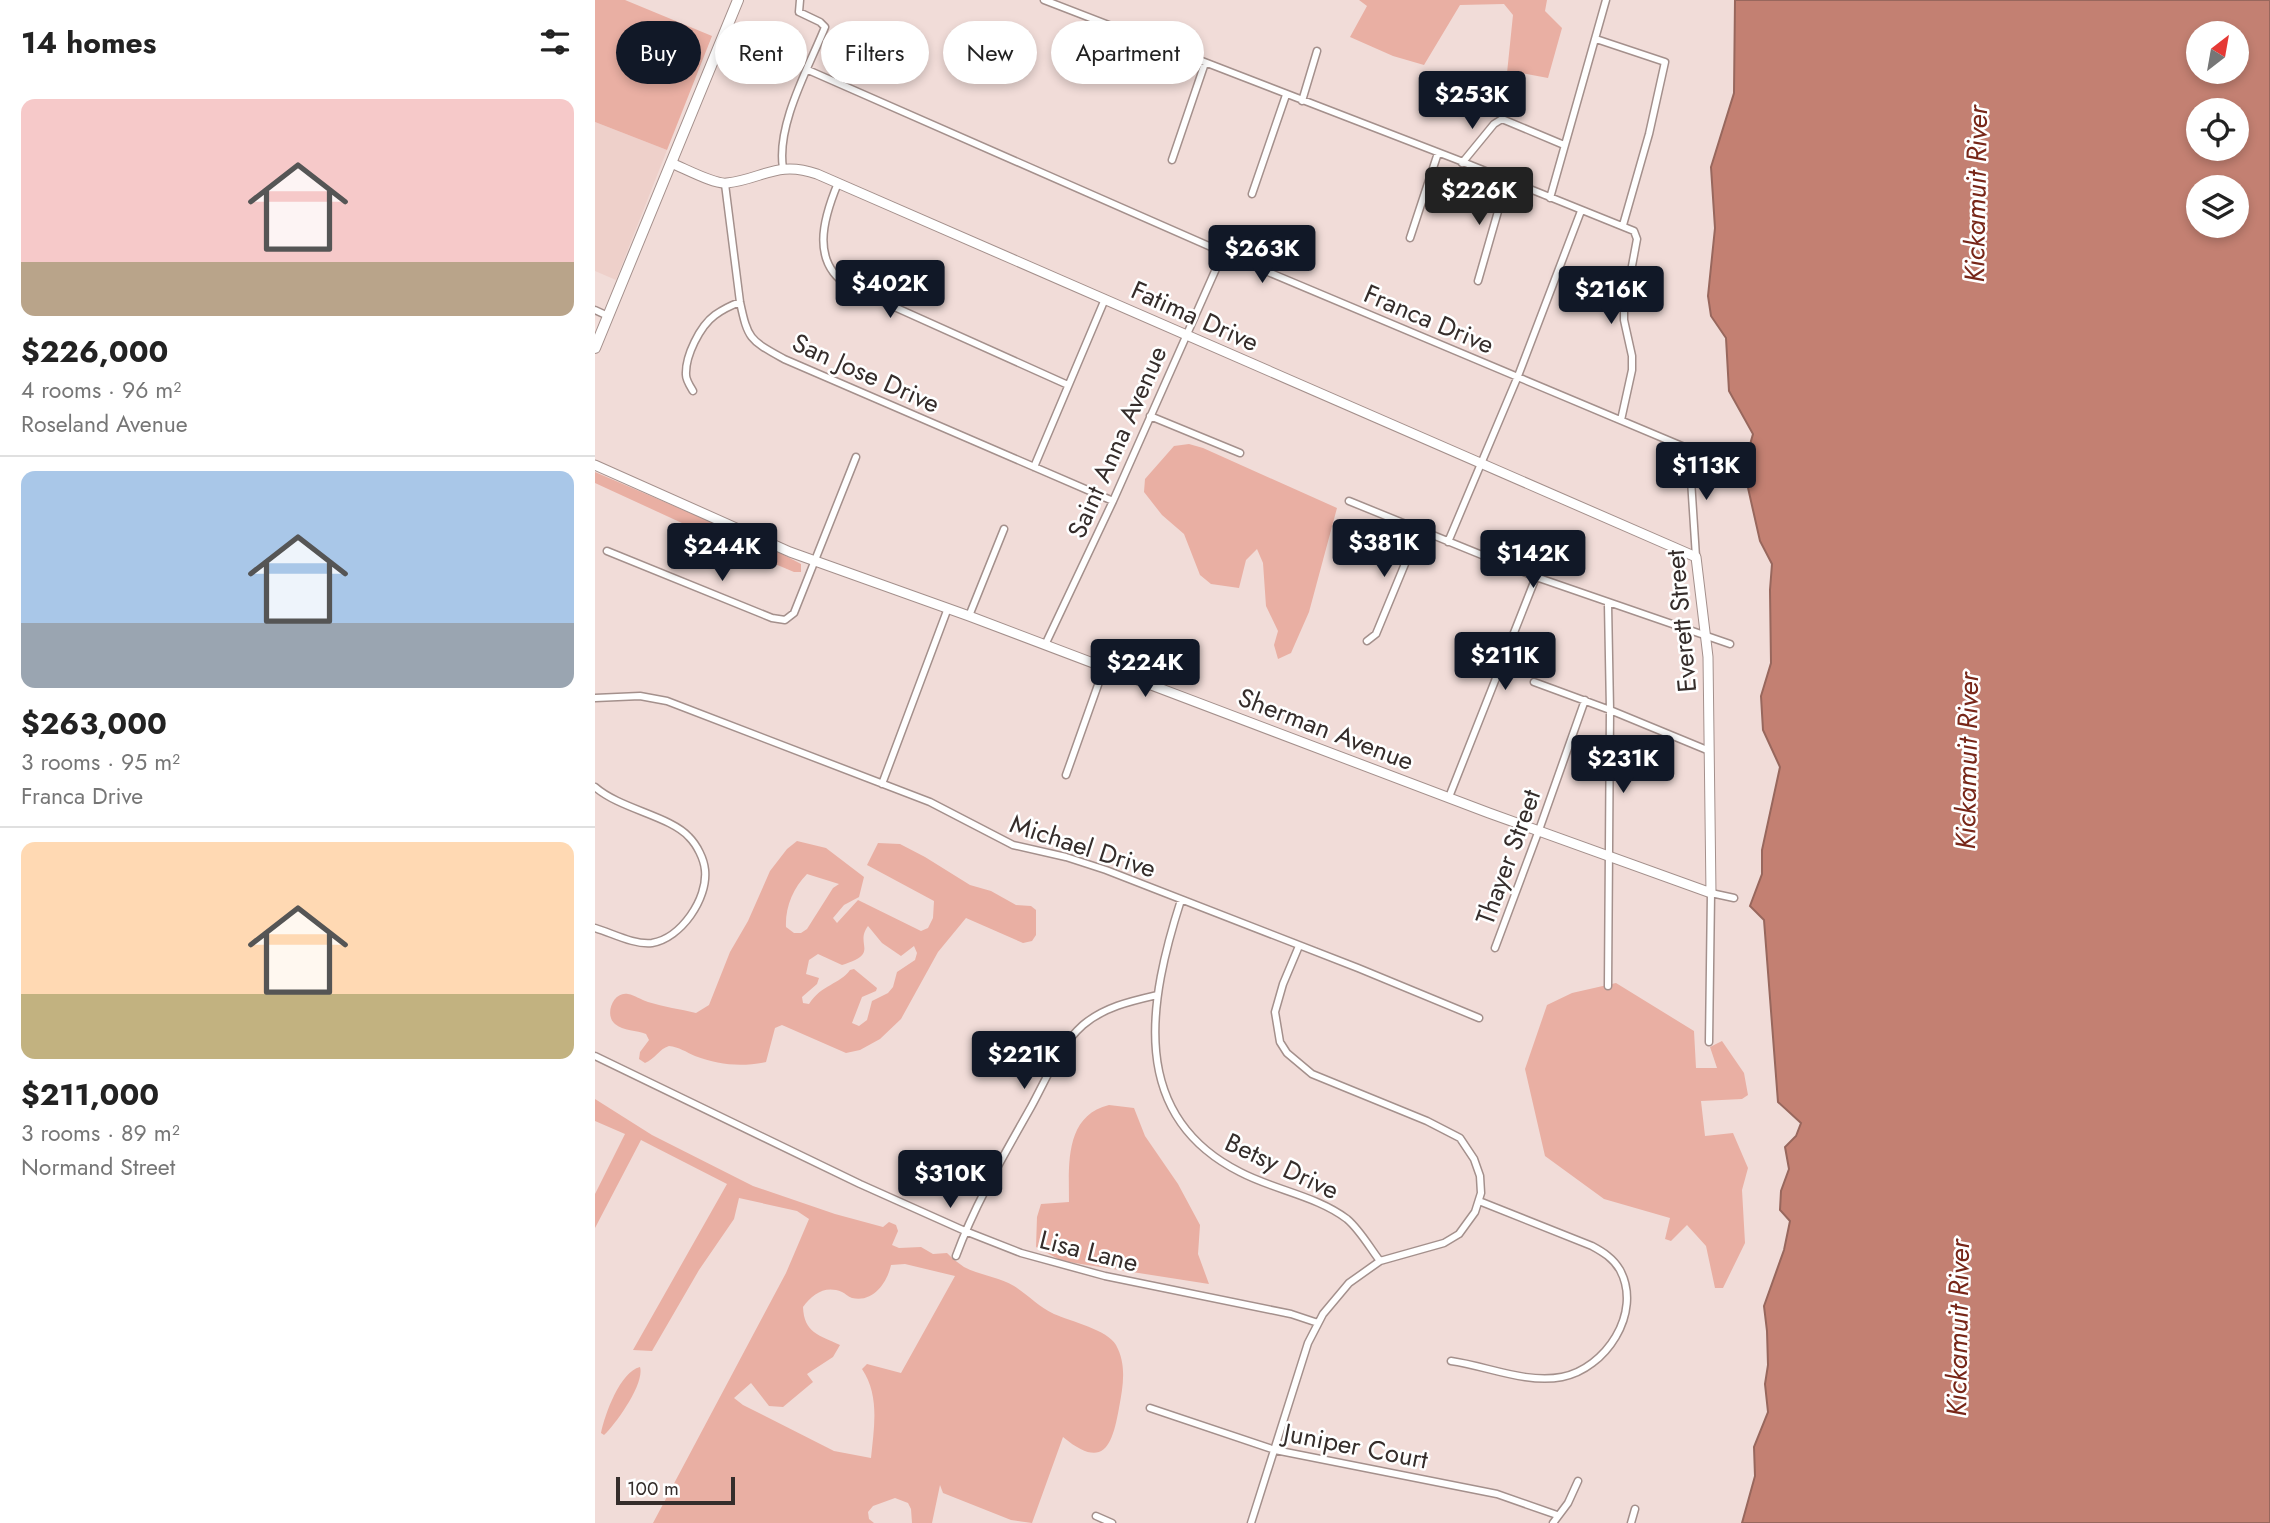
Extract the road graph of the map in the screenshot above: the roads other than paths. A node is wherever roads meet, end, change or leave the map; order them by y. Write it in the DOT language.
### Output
graph roads {
  1 [pos="738,0"];
  2 [pos="800,0"];
  3 [pos="1044,0"];
  4 [pos="1606,0"];
  5 [pos="1062,3"];
  6 [pos="1596,39"];
  7 [pos="1317,51"];
  8 [pos="1205,63"];
  9 [pos="808,70"];
  10 [pos="1286,95"];
  11 [pos="1302,101"];
  12 [pos="1564,145"];
  13 [pos="1438,153"];
  14 [pos="1172,160"];
  15 [pos="671,163"];
  16 [pos="1462,163"];
  17 [pos="783,168"];
  18 [pos="1507,180"];
  19 [pos="838,183"];
  20 [pos="725,184"];
  21 [pos="1252,194"];
  22 [pos="1550,198"];
  23 [pos="1581,211"];
  24 [pos="1623,225"];
  25 [pos="1410,238"];
  26 [pos="1223,253"];
  27 [pos="1478,281"];
  28 [pos="1105,299"];
  29 [pos="740,302"];
  30 [pos="595,310"];
  31 [pos="608,317"];
  32 [pos="1186,335"];
  33 [pos="595,348"];
  34 [pos="1518,376"];
  35 [pos="1068,385"];
  36 [pos="692,391"];
  37 [pos="1150,416"];
  38 [pos="1621,420"];
  39 [pos="1689,449"];
  40 [pos="1240,453"];
  41 [pos="856,457"];
  42 [pos="1731,457"];
  43 [pos="1482,464"];
  44 [pos="595,465"];
  45 [pos="1034,467"];
  46 [pos="1113,501"];
  47 [pos="1349,501"];
  48 [pos="1004,529"];
  49 [pos="1419,530"];
  50 [pos="1448,542"];
  51 [pos="607,551"];
  52 [pos="1696,557"];
  53 [pos="816,561"];
  54 [pos="1536,576"];
  55 [pos="1608,604"];
  56 [pos="948,608"];
  57 [pos="969,615"];
  58 [pos="1705,637"];
  59 [pos="1367,641"];
  60 [pos="1730,644"];
  61 [pos="1045,645"];
  62 [pos="1104,668"];
  63 [pos="1534,682"];
  64 [pos="595,698"];
  65 [pos="1585,700"];
  66 [pos="1610,710"];
  67 [pos="1707,750"];
  68 [pos="1066,775"];
  69 [pos="882,784"];
  70 [pos="595,787"];
  71 [pos="1449,797"];
  72 [pos="1539,830"];
  73 [pos="1609,857"];
  74 [pos="1711,893"];
  75 [pos="1734,898"];
  76 [pos="1181,900"];
  77 [pos="595,928"];
  78 [pos="1299,946"];
  79 [pos="1495,948"];
  80 [pos="1608,986"];
  81 [pos="1157,996"];
  82 [pos="1479,1018"];
  83 [pos="1709,1042"];
  84 [pos="595,1056"];
  85 [pos="1479,1201"];
  86 [pos="965,1231"];
  87 [pos="955,1256"];
  88 [pos="1380,1261"];
  89 [pos="1318,1323"];
  90 [pos="1451,1360"];
  91 [pos="1150,1408"];
  92 [pos="1275,1450"];
  93 [pos="1578,1481"];
  94 [pos="1636,1509"];
  95 [pos="1557,1515"];
  96 [pos="1096,1516"];
  97 [pos="1112,1523"];
  98 [pos="1251,1523"];
  99 [pos="1553,1523"];
  100 [pos="1631,1523"];
  1 -- 15 [label="main road"];
  2 -- 9 [label="street"];
  3 -- 5 [label="street"];
  4 -- 6 [label="street"];
  5 -- 8 [label="street"];
  6 -- 12 [label="street"];
  6 -- 24 [label="street"];
  7 -- 11 [label="street"];
  8 -- 10 [label="street"];
  8 -- 14 [label="street"];
  9 -- 17 [label="street"];
  9 -- 26 [label="street, Franca Drive"];
  10 -- 11 [label="street"];
  10 -- 21 [label="street"];
  11 -- 13 [label="street"];
  12 -- 16 [label="street"];
  12 -- 22 [label="street"];
  13 -- 16 [label="street"];
  13 -- 25 [label="street"];
  15 -- 20 [label="street"];
  15 -- 31 [label="main road"];
  16 -- 18 [label="street"];
  17 -- 19 [label="street, Fatima Drive"];
  17 -- 20 [label="street, Fatima Drive"];
  18 -- 22 [label="street"];
  18 -- 27 [label="street"];
  19 -- 28 [label="street, Fatima Drive"];
  19 -- 35 [label="street"];
  20 -- 29 [label="street, San Jose Drive"];
  22 -- 23 [label="street"];
  23 -- 24 [label="street"];
  23 -- 34 [label="street"];
  24 -- 38 [label="street"];
  26 -- 32 [label="street, Saint Anna Avenue"];
  26 -- 34 [label="street, Franca Drive"];
  28 -- 32 [label="street, Fatima Drive"];
  28 -- 35 [label="street"];
  29 -- 36 [label="street"];
  29 -- 45 [label="street, San Jose Drive"];
  30 -- 31 [label="street"];
  31 -- 33 [label="main road"];
  32 -- 37 [label="street, Saint Anna Avenue"];
  32 -- 43 [label="street, Fatima Drive"];
  34 -- 38 [label="street, Franca Drive"];
  34 -- 43 [label="street"];
  35 -- 45 [label="street"];
  37 -- 40 [label="street"];
  37 -- 46 [label="street, Saint Anna Avenue"];
  38 -- 39 [label="street, Franca Drive"];
  39 -- 42 [label="street, Franca Drive"];
  39 -- 52 [label="street, Everett Street"];
  41 -- 53 [label="street"];
  43 -- 50 [label="street"];
  43 -- 52 [label="street, Fatima Drive"];
  44 -- 53 [label="street, Sherman Avenue"];
  45 -- 46 [label="street, San Jose Drive"];
  46 -- 61 [label="street, Saint Anna Avenue"];
  47 -- 49 [label="street"];
  48 -- 57 [label="street"];
  49 -- 50 [label="street"];
  49 -- 59 [label="street"];
  50 -- 54 [label="street"];
  51 -- 53 [label="street"];
  52 -- 58 [label="street, Everett Street"];
  53 -- 56 [label="street, Sherman Avenue"];
  54 -- 55 [label="street"];
  54 -- 71 [label="street"];
  55 -- 58 [label="street"];
  55 -- 66 [label="street"];
  56 -- 57 [label="street, Sherman Avenue"];
  56 -- 69 [label="street"];
  57 -- 61 [label="street, Sherman Avenue"];
  58 -- 60 [label="street"];
  58 -- 67 [label="street, Everett Street"];
  61 -- 62 [label="street, Sherman Avenue"];
  62 -- 68 [label="street"];
  62 -- 71 [label="street, Sherman Avenue"];
  63 -- 65 [label="street"];
  64 -- 69 [label="street, Michael Drive"];
  65 -- 66 [label="street"];
  65 -- 72 [label="street, Thayer Street"];
  66 -- 67 [label="street"];
  66 -- 73 [label="street"];
  67 -- 74 [label="street, Everett Street"];
  69 -- 76 [label="street, Michael Drive"];
  70 -- 77 [label="street"];
  71 -- 72 [label="street, Sherman Avenue"];
  72 -- 73 [label="street, Sherman Avenue"];
  72 -- 79 [label="street, Thayer Street"];
  73 -- 74 [label="street, Sherman Avenue"];
  73 -- 80 [label="street"];
  74 -- 75 [label="street, Sherman Avenue"];
  74 -- 83 [label="street, Everett Street"];
  76 -- 78 [label="street, Michael Drive"];
  76 -- 81 [label="street, Betsy Drive"];
  78 -- 82 [label="street, Michael Drive"];
  78 -- 85 [label="street"];
  81 -- 86 [label="street"];
  81 -- 88 [label="street, Betsy Drive"];
  84 -- 86 [label="street, Lisa Lane"];
  85 -- 88 [label="street"];
  85 -- 90 [label="street"];
  86 -- 87 [label="street"];
  86 -- 89 [label="street, Lisa Lane"];
  88 -- 89 [label="street"];
  89 -- 92 [label="street"];
  91 -- 92 [label="street, Juniper Court"];
  92 -- 95 [label="street, Juniper Court"];
  92 -- 98 [label="street"];
  93 -- 95 [label="street"];
  94 -- 100 [label="street"];
  95 -- 99 [label="street"];
  96 -- 97 [label="street"];
}
